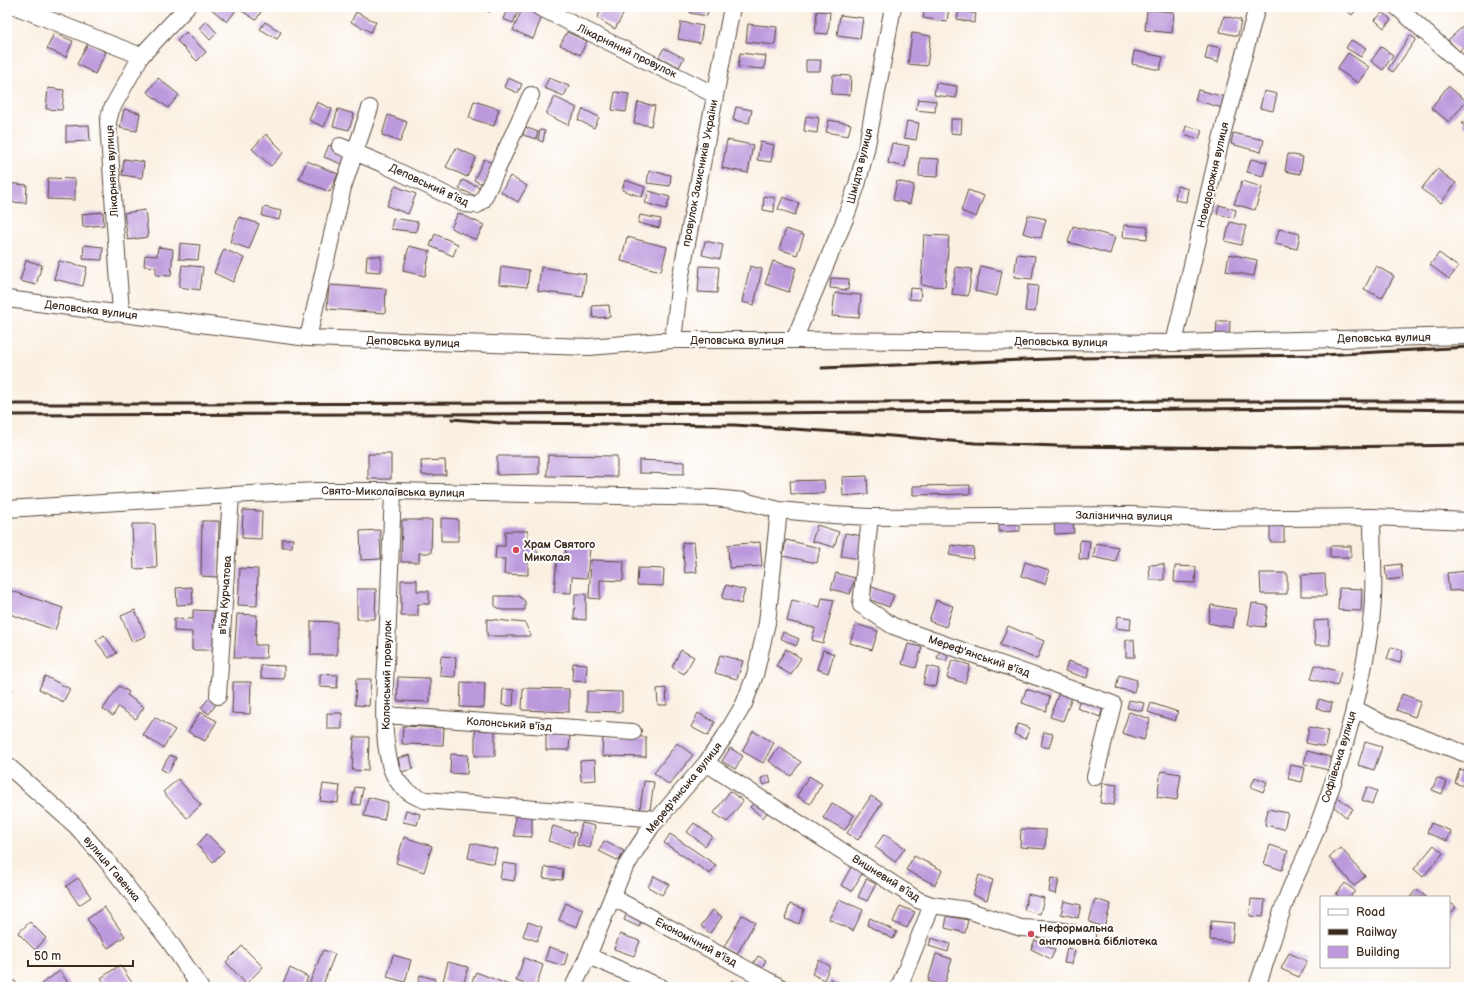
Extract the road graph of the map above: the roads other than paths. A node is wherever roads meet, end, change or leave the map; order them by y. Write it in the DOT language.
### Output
graph roads {
  1 [pos="17,7"];
  2 [pos="187,7"];
  3 [pos="539,7"];
  4 [pos="732,7"];
  5 [pos="893,7"];
  6 [pos="1257,7"];
  7 [pos="1397,7"];
  8 [pos="141,56"];
  9 [pos="1469,71"];
  10 [pos="531,95"];
  11 [pos="715,95"];
  12 [pos="370,108"];
  13 [pos="340,146"];
  14 [pos="356,152"];
  15 [pos="7,299"];
  16 [pos="121,313"];
  17 [pos="1469,336"];
  18 [pos="308,338"];
  19 [pos="673,340"];
  20 [pos="794,340"];
  21 [pos="1174,343"];
  22 [pos="393,491"];
  23 [pos="231,495"];
  24 [pos="7,509"];
  25 [pos="779,510"];
  26 [pos="870,517"];
  27 [pos="1372,517"];
  28 [pos="1469,521"];
  29 [pos="218,696"];
  30 [pos="1354,708"];
  31 [pos="385,715"];
  32 [pos="632,732"];
  33 [pos="1469,755"];
  34 [pos="706,763"];
  35 [pos="7,765"];
  36 [pos="1094,777"];
  37 [pos="658,819"];
  38 [pos="612,898"];
  39 [pos="932,905"];
  40 [pos="1087,936"];
  41 [pos="588,956"];
  42 [pos="200,987"];
  43 [pos="573,987"];
  44 [pos="661,987"];
  45 [pos="780,987"];
  46 [pos="899,987"];
  47 [pos="1257,987"];
  1 -- 8 [label="street"];
  2 -- 8 [label="street, Лікарняна вулиця"];
  3 -- 11 [label="street, Лікарняний провулок"];
  4 -- 11 [label="street, провулок Захисників України"];
  5 -- 20 [label="street, Шмідта вулиця"];
  6 -- 21 [label="street, Новодорожня вулиця"];
  7 -- 9 [label="street"];
  8 -- 16 [label="street, Лікарняна вулиця"];
  10 -- 14 [label="street, Деповський в’їзд"];
  11 -- 19 [label="street, провулок Захисників України"];
  12 -- 14 [label="street"];
  13 -- 14 [label="street, Деповський в’їзд"];
  14 -- 18 [label="street"];
  15 -- 16 [label="street, Деповська вулиця"];
  16 -- 18 [label="street, Деповська вулиця"];
  17 -- 21 [label="street, Деповська вулиця"];
  18 -- 19 [label="street, Деповська вулиця"];
  19 -- 20 [label="street, Деповська вулиця"];
  20 -- 21 [label="street, Деповська вулиця"];
  22 -- 23 [label="street, Свято-Миколаївська вулиця"];
  22 -- 25 [label="street, Свято-Миколаївська вулиця"];
  22 -- 31 [label="street, Колонський провулок"];
  23 -- 24 [label="street, Свято-Миколаївська вулиця"];
  23 -- 29 [label="street, в'їзд Курчатова"];
  25 -- 26 [label="street, Залізнична вулиця"];
  25 -- 34 [label="street, Мереф'янська вулиця"];
  26 -- 27 [label="street, Залізнична вулиця"];
  26 -- 36 [label="street, Мереф'янський в'їзд"];
  27 -- 28 [label="street, Залізнична вулиця"];
  27 -- 30 [label="street, Софіївська вулиця"];
  30 -- 33 [label="street"];
  30 -- 47 [label="street, Софіївська вулиця"];
  31 -- 32 [label="street, Колонський в'їзд"];
  31 -- 37 [label="street, Колонський провулок"];
  34 -- 37 [label="street, Мереф'янська вулиця"];
  34 -- 39 [label="street, Вишневий в’їзд"];
  35 -- 42 [label="street, вулиця Гавенка"];
  37 -- 38 [label="street, Мереф'янська вулиця"];
  38 -- 41 [label="street, Мереф'янська вулиця"];
  38 -- 45 [label="street, Економічний в'їзд"];
  39 -- 40 [label="street, Вишневий в’їзд"];
  39 -- 46 [label="street"];
  41 -- 43 [label="street, Мереф'янська вулиця"];
  41 -- 44 [label="street"];
}
